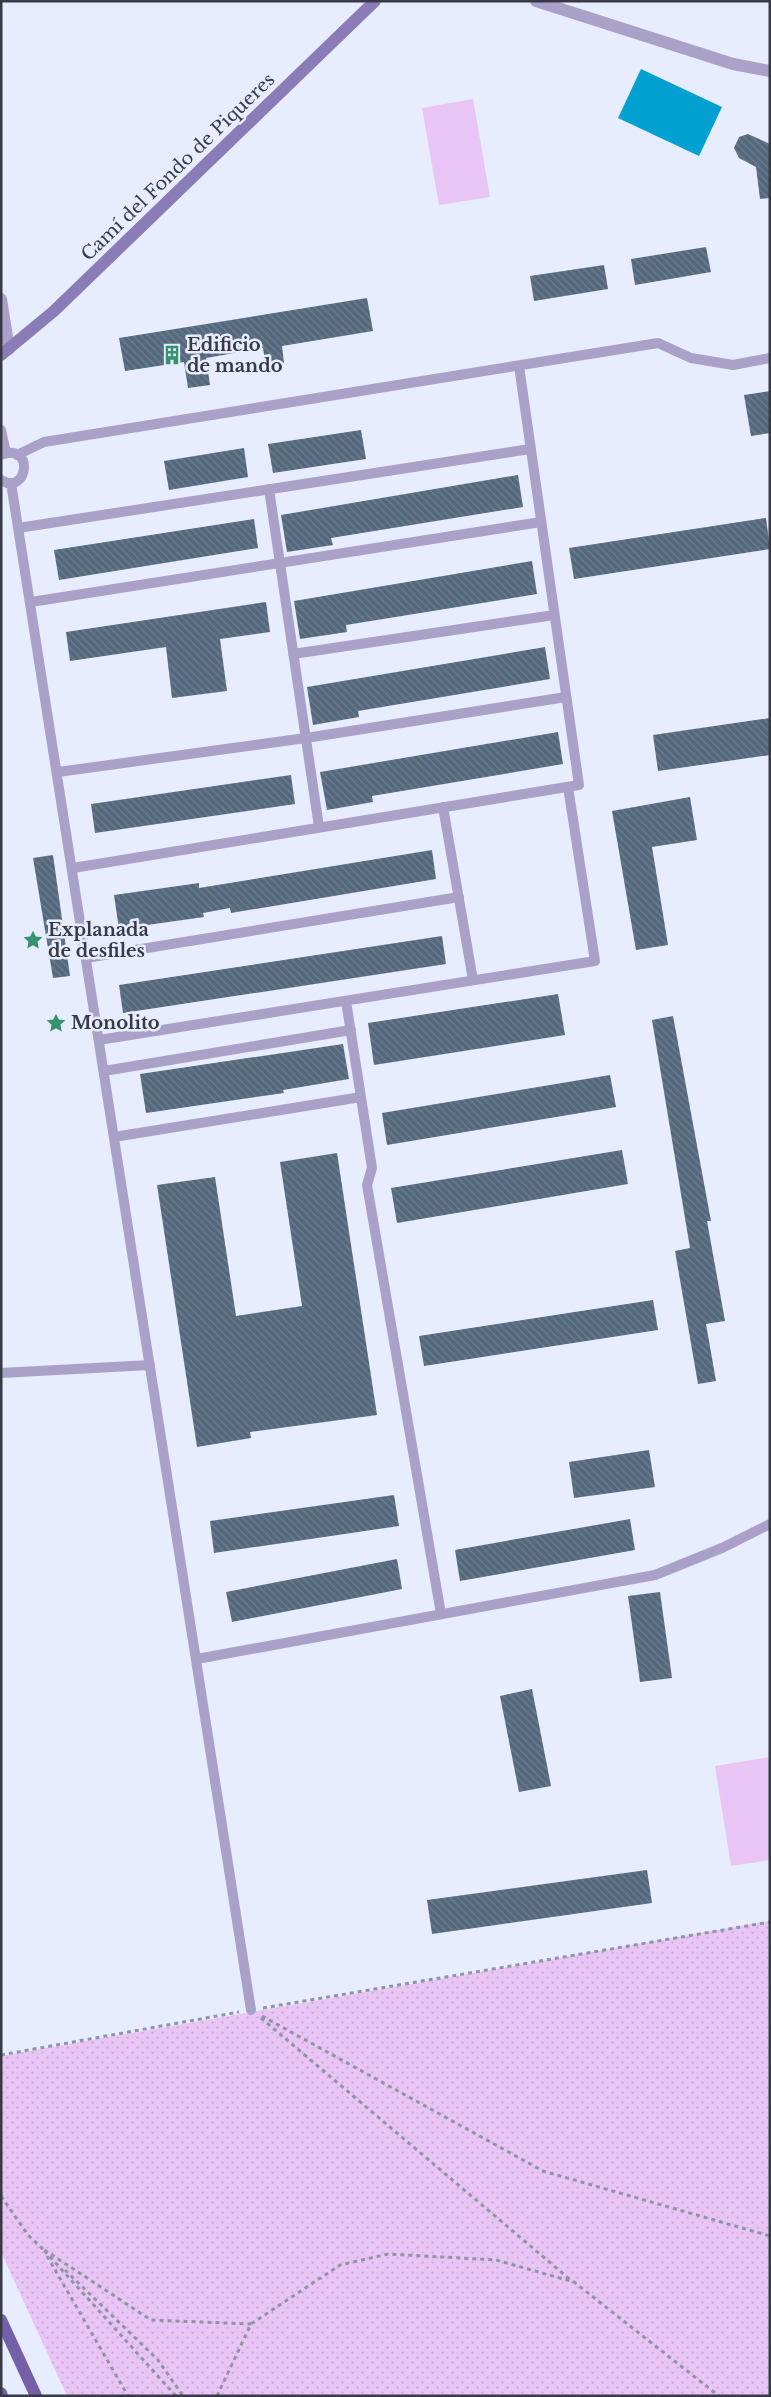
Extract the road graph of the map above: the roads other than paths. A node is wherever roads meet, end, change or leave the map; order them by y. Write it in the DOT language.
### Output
graph roads {
  1 [pos="375,1"];
  2 [pos="536,1"];
  3 [pos="770,70"];
  4 [pos="1,299"];
  5 [pos="5,352"];
  6 [pos="770,358"];
  7 [pos="519,366"];
  8 [pos="1,430"];
  9 [pos="530,449"];
  10 [pos="4,454"];
  11 [pos="17,455"];
  12 [pos="6,482"];
  13 [pos="269,489"];
  14 [pos="541,522"];
  15 [pos="18,528"];
  16 [pos="278,563"];
  17 [pos="30,602"];
  18 [pos="554,615"];
  19 [pos="293,654"];
  20 [pos="566,698"];
  21 [pos="306,738"];
  22 [pos="58,772"];
  23 [pos="568,787"];
  24 [pos="443,807"];
  25 [pos="319,827"];
  26 [pos="73,868"];
  27 [pos="459,897"];
  28 [pos="86,958"];
  29 [pos="473,980"];
  30 [pos="346,1001"];
  31 [pos="351,1030"];
  32 [pos="99,1040"];
  33 [pos="104,1071"];
  34 [pos="361,1096"];
  35 [pos="114,1137"];
  36 [pos="150,1364"];
  37 [pos="1,1373"];
  38 [pos="770,1524"];
  39 [pos="441,1614"];
  40 [pos="197,1659"];
  41 [pos="251,2010"];
  42 [pos="1,2320"];
  43 [pos="36,2396"];
  1 -- 5 [label="street, Camí del Fondo de Piqueres"];
  2 -- 3 [label="street"];
  4 -- 5 [label="street"];
  6 -- 7 [label="lane"];
  7 -- 9 [label="lane"];
  7 -- 11 [label="lane"];
  8 -- 10 [label="lane"];
  9 -- 13 [label="lane"];
  9 -- 14 [label="lane"];
  10 -- 11 [label="lane"];
  11 -- 12 [label="lane"];
  12 -- 15 [label="lane"];
  13 -- 15 [label="lane"];
  13 -- 16 [label="lane"];
  14 -- 16 [label="lane"];
  14 -- 18 [label="lane"];
  15 -- 17 [label="lane"];
  16 -- 17 [label="lane"];
  16 -- 19 [label="lane"];
  17 -- 22 [label="lane"];
  18 -- 19 [label="lane"];
  18 -- 20 [label="lane"];
  19 -- 21 [label="lane"];
  20 -- 21 [label="lane"];
  20 -- 23 [label="lane"];
  21 -- 22 [label="lane"];
  21 -- 25 [label="lane"];
  22 -- 26 [label="lane"];
  23 -- 24 [label="lane"];
  23 -- 29 [label="lane"];
  24 -- 25 [label="lane"];
  24 -- 27 [label="lane"];
  25 -- 26 [label="lane"];
  26 -- 28 [label="lane"];
  27 -- 28 [label="lane"];
  27 -- 29 [label="lane"];
  28 -- 32 [label="lane"];
  29 -- 30 [label="lane"];
  30 -- 31 [label="lane"];
  30 -- 32 [label="lane"];
  31 -- 33 [label="lane"];
  31 -- 34 [label="lane"];
  32 -- 33 [label="lane"];
  33 -- 35 [label="lane"];
  34 -- 35 [label="lane"];
  34 -- 39 [label="lane"];
  35 -- 36 [label="lane"];
  36 -- 37 [label="lane"];
  36 -- 40 [label="lane"];
  38 -- 39 [label="lane"];
  39 -- 40 [label="lane"];
  40 -- 41 [label="lane"];
  42 -- 43 [label="main road"];
}
